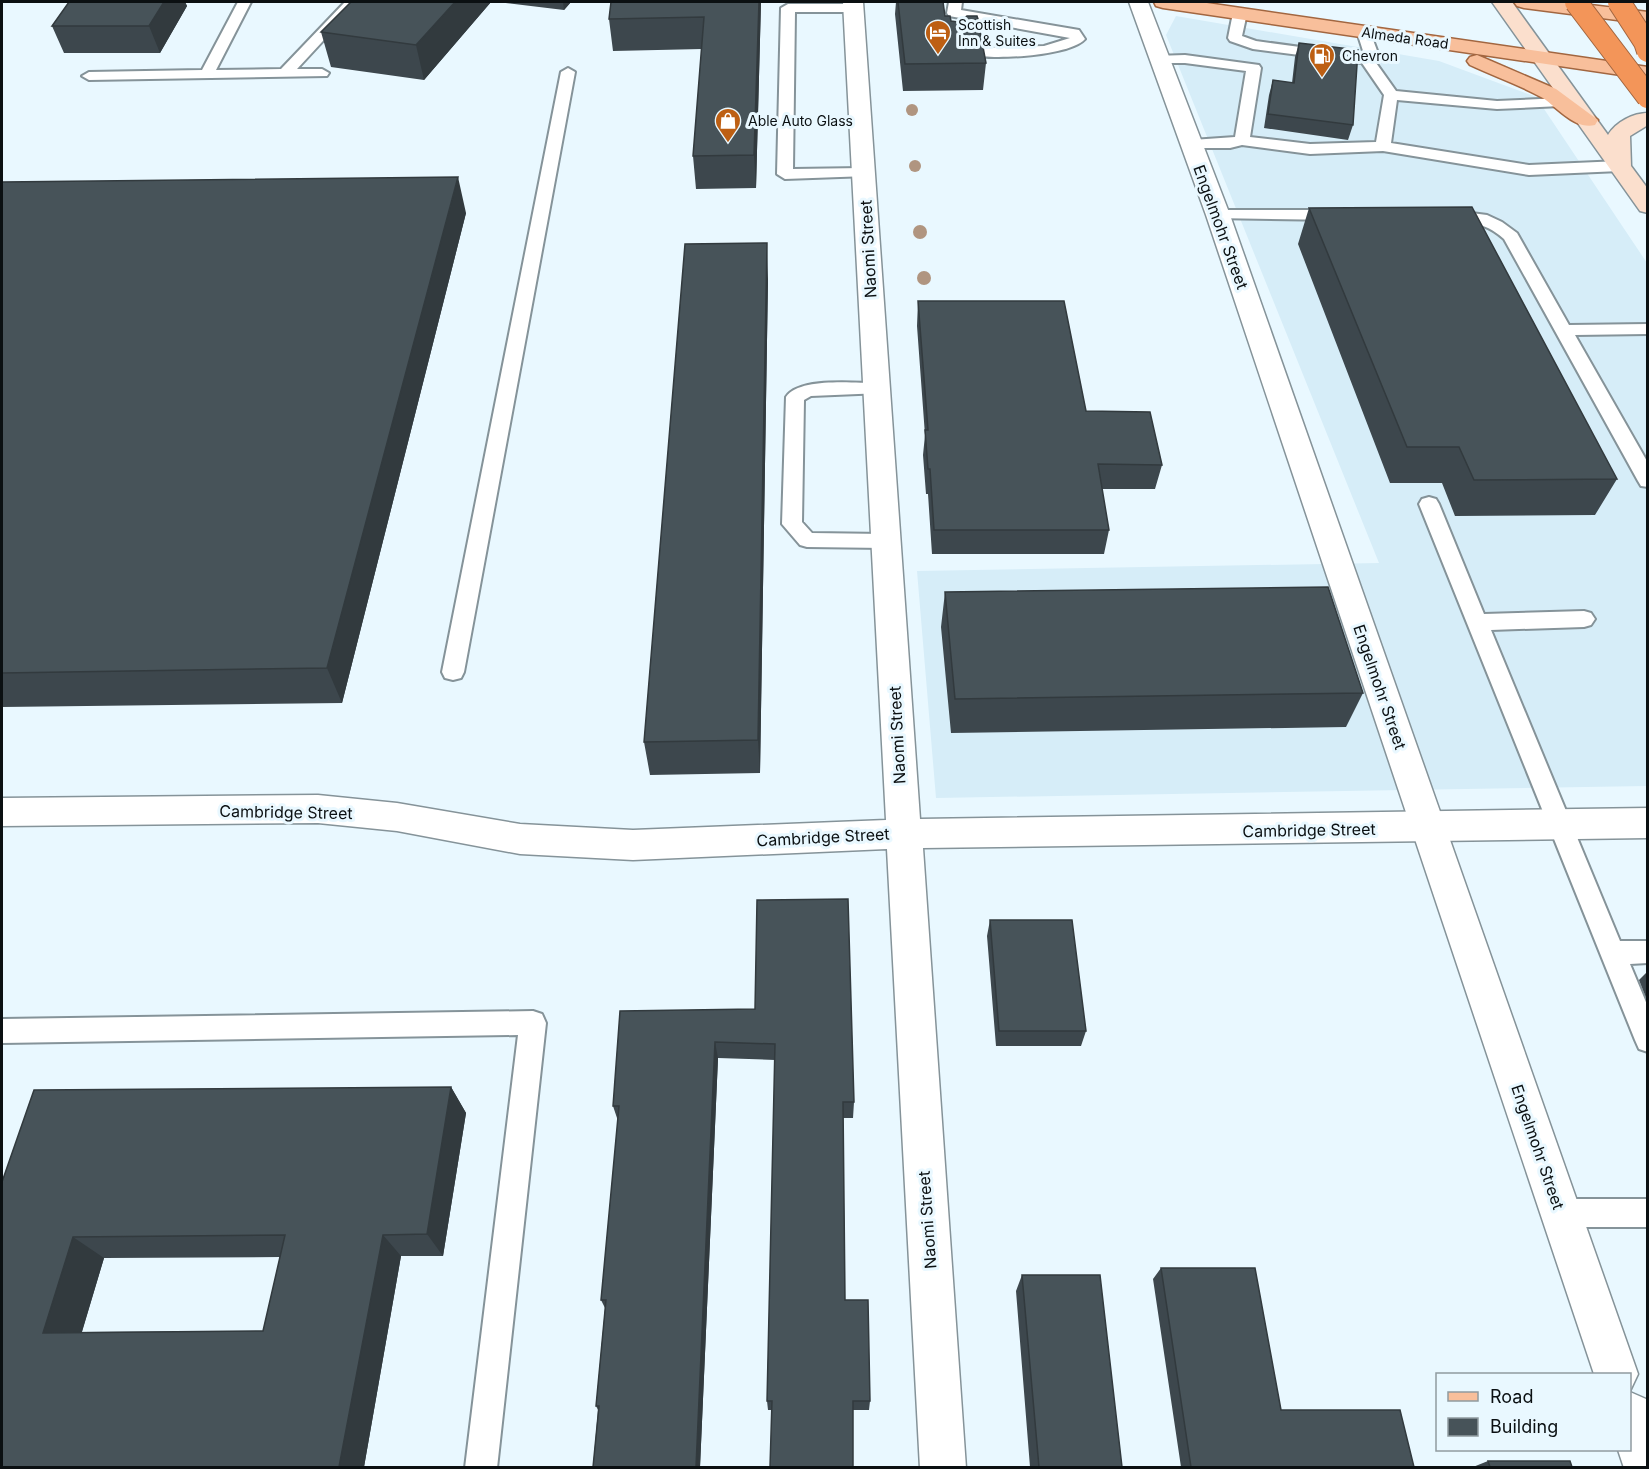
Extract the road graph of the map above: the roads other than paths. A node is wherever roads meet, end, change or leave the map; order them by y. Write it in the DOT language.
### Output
graph roads {
  1 [pos="244,2"];
  2 [pos="352,2"];
  3 [pos="1138,2"];
  4 [pos="1163,2"];
  5 [pos="1502,2"];
  6 [pos="1524,2"];
  7 [pos="1576,2"];
  8 [pos="1619,2"];
  9 [pos="853,5"];
  10 [pos="955,12"];
  11 [pos="1240,13"];
  12 [pos="1647,18"];
  13 [pos="1364,32"];
  14 [pos="1647,51"];
  15 [pos="976,52"];
  16 [pos="1365,58"];
  17 [pos="1160,59"];
  18 [pos="1543,59"];
  19 [pos="568,72"];
  20 [pos="285,73"];
  21 [pos="322,73"];
  22 [pos="1647,73"];
  23 [pos="207,74"];
  24 [pos="89,76"];
  25 [pos="1391,95"];
  26 [pos="1647,97"];
  27 [pos="1561,102"];
  28 [pos="1647,119"];
  29 [pos="1587,120"];
  30 [pos="1242,140"];
  31 [pos="1192,145"];
  32 [pos="1383,146"];
  33 [pos="1620,166"];
  34 [pos="863,173"];
  35 [pos="1647,206"];
  36 [pos="1218,215"];
  37 [pos="1348,215"];
  38 [pos="1431,215"];
  39 [pos="1647,329"];
  40 [pos="1564,330"];
  41 [pos="876,388"];
  42 [pos="1647,481"];
  43 [pos="1430,504"];
  44 [pos="885,540"];
  45 [pos="1584,619"];
  46 [pos="1478,622"];
  47 [pos="453,672"];
  48 [pos="2,812"];
  49 [pos="1647,823"];
  50 [pos="1561,825"];
  51 [pos="1428,828"];
  52 [pos="903,834"];
  53 [pos="1647,952"];
  54 [pos="1612,953"];
  55 [pos="2,1031"];
  56 [pos="1647,1040"];
  57 [pos="1561,1213"];
  58 [pos="1647,1213"];
  59 [pos="1616,1373"];
  60 [pos="1631,1421"];
  61 [pos="481,1467"];
  62 [pos="943,1467"];
  63 [pos="1647,1467"];
  1 -- 23 [label="lane"];
  2 -- 20 [label="lane"];
  3 -- 17 [label="street, Engelmohr Street"];
  4 -- 11 [label="main road, Almeda Road"];
  5 -- 18 [label="main road"];
  6 -- 12 [label="main road"];
  7 -- 26 [label="highway, bridge"];
  8 -- 14 [label="highway, bridge"];
  9 -- 34 [label="street, Naomi Street"];
  9 -- 34 [label="lane"];
  10 -- 15 [label="lane"];
  11 -- 13 [label="main road, Almeda Road"];
  11 -- 16 [label="lane"];
  13 -- 16 [label="lane"];
  13 -- 18 [label="main road, Almeda Road"];
  13 -- 27 [label="main road"];
  16 -- 25 [label="lane"];
  17 -- 30 [label="lane"];
  17 -- 31 [label="street, Engelmohr Street"];
  18 -- 22 [label="main road, Almeda Road"];
  18 -- 29 [label="main road"];
  19 -- 47 [label="lane"];
  20 -- 21 [label="lane"];
  20 -- 23 [label="lane"];
  23 -- 24 [label="lane"];
  25 -- 27 [label="lane"];
  25 -- 32 [label="lane"];
  27 -- 29 [label="main road"];
  28 -- 33 [label="main road"];
  29 -- 33 [label="main road"];
  30 -- 31 [label="lane"];
  30 -- 32 [label="lane"];
  31 -- 36 [label="street, Engelmohr Street"];
  32 -- 33 [label="lane"];
  33 -- 35 [label="main road"];
  34 -- 41 [label="street, Naomi Street"];
  36 -- 37 [label="lane"];
  36 -- 51 [label="street, Engelmohr Street"];
  38 -- 40 [label="lane"];
  39 -- 40 [label="lane"];
  40 -- 42 [label="lane"];
  41 -- 44 [label="street, Naomi Street"];
  41 -- 44 [label="lane"];
  43 -- 46 [label="lane"];
  44 -- 52 [label="street, Naomi Street"];
  45 -- 46 [label="lane"];
  46 -- 50 [label="lane"];
  48 -- 52 [label="street, Cambridge Street"];
  49 -- 50 [label="street, Cambridge Street"];
  50 -- 51 [label="street, Cambridge Street"];
  50 -- 54 [label="lane"];
  51 -- 52 [label="street, Cambridge Street"];
  51 -- 57 [label="street, Engelmohr Street"];
  52 -- 62 [label="street, Naomi Street"];
  53 -- 54 [label="lane"];
  54 -- 56 [label="lane"];
  55 -- 61 [label="lane"];
  57 -- 58 [label="lane"];
  57 -- 59 [label="street, Engelmohr Street"];
  60 -- 63 [label="street"];
}
